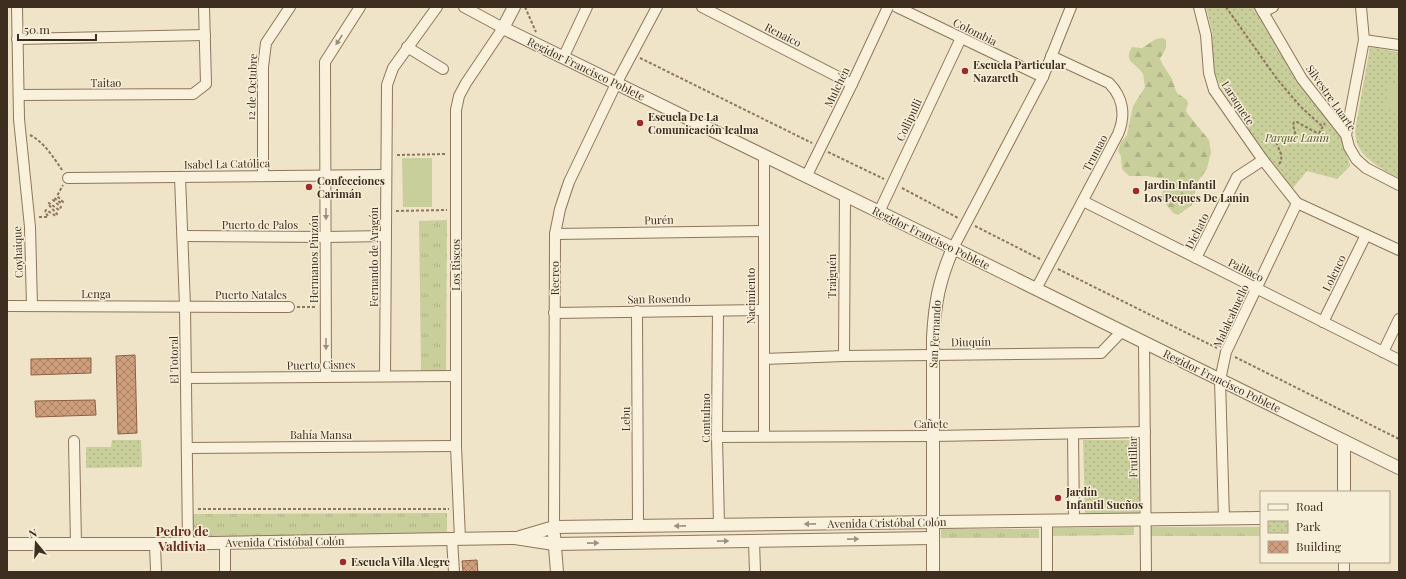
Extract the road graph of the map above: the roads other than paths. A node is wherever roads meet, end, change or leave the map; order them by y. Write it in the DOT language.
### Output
graph roads {
  1 [pos="17,7"];
  2 [pos="204,7"];
  3 [pos="290,7"];
  4 [pos="360,7"];
  5 [pos="437,7"];
  6 [pos="464,7"];
  7 [pos="514,7"];
  8 [pos="587,7"];
  9 [pos="657,7"];
  10 [pos="702,7"];
  11 [pos="888,7"];
  12 [pos="897,7"];
  13 [pos="1071,7"];
  14 [pos="1199,7"];
  15 [pos="1272,7"];
  16 [pos="1361,7"];
  17 [pos="1262,9"];
  18 [pos="503,28"];
  19 [pos="205,35"];
  20 [pos="961,38"];
  21 [pos="17,39"];
  22 [pos="1364,40"];
  23 [pos="1399,45"];
  24 [pos="407,48"];
  25 [pos="1051,56"];
  26 [pos="563,58"];
  27 [pos="443,69"];
  28 [pos="1043,77"];
  29 [pos="616,84"];
  30 [pos="852,84"];
  31 [pos="19,95"];
  32 [pos="1346,136"];
  33 [pos="764,156"];
  34 [pos="1263,160"];
  35 [pos="325,175"];
  36 [pos="386,175"];
  37 [pos="263,176"];
  38 [pos="806,176"];
  39 [pos="180,177"];
  40 [pos="68,178"];
  41 [pos="1399,184"];
  42 [pos="845,195"];
  43 [pos="1083,201"];
  44 [pos="1297,203"];
  45 [pos="879,212"];
  46 [pos="763,231"];
  47 [pos="555,234"];
  48 [pos="1366,235"];
  49 [pos="182,236"];
  50 [pos="386,236"];
  51 [pos="326,237"];
  52 [pos="954,248"];
  53 [pos="1399,250"];
  54 [pos="1196,258"];
  55 [pos="1256,288"];
  56 [pos="1036,289"];
  57 [pos="7,306"];
  58 [pos="32,306"];
  59 [pos="185,306"];
  60 [pos="289,307"];
  61 [pos="763,310"];
  62 [pos="637,311"];
  63 [pos="718,311"];
  64 [pos="554,313"];
  65 [pos="1399,319"];
  66 [pos="1323,322"];
  67 [pos="1122,331"];
  68 [pos="1144,342"];
  69 [pos="1383,352"];
  70 [pos="932,354"];
  71 [pos="844,356"];
  72 [pos="764,359"];
  73 [pos="1399,360"];
  74 [pos="385,376"];
  75 [pos="456,376"];
  76 [pos="326,377"];
  77 [pos="186,378"];
  78 [pos="1220,380"];
  79 [pos="1145,432"];
  80 [pos="1073,434"];
  81 [pos="764,436"];
  82 [pos="932,436"];
  83 [pos="718,437"];
  84 [pos="1344,441"];
  85 [pos="74,442"];
  86 [pos="456,446"];
  87 [pos="187,448"];
  88 [pos="1398,465"];
  89 [pos="1344,491"];
  90 [pos="1260,518"];
  91 [pos="1224,519"];
  92 [pos="1146,520"];
  93 [pos="1047,521"];
  94 [pos="1074,521"];
  95 [pos="932,522"];
  96 [pos="719,525"];
  97 [pos="638,526"];
  98 [pos="554,527"];
  99 [pos="516,538"];
  100 [pos="933,538"];
  101 [pos="456,539"];
  102 [pos="754,541"];
  103 [pos="188,543"];
  104 [pos="225,543"];
  105 [pos="7,544"];
  106 [pos="76,544"];
  107 [pos="155,544"];
  108 [pos="554,544"];
  109 [pos="156,572"];
  110 [pos="225,572"];
  111 [pos="454,572"];
  112 [pos="557,572"];
  113 [pos="755,572"];
  114 [pos="933,572"];
  115 [pos="1047,572"];
  116 [pos="1146,572"];
  1 -- 21 [label="street, Coyhaique"];
  2 -- 19 [label="street"];
  3 -- 37 [label="street, 12 de Octubre"];
  4 -- 35 [label="street, Hermanos Pinzón, one-way"];
  5 -- 24 [label="street, Fernando de Aragón"];
  6 -- 18 [label="street, Regidor Francisco Poblete"];
  7 -- 18 [label="street, Los Riscos"];
  8 -- 26 [label="street"];
  9 -- 29 [label="street, Recreo"];
  10 -- 30 [label="street, Renaico"];
  11 -- 30 [label="street, Mulchén"];
  12 -- 20 [label="street, Colombia"];
  13 -- 25 [label="street, San Fernando"];
  14 -- 34 [label="street, Laraquete"];
  15 -- 17 [label="street"];
  16 -- 22 [label="street"];
  17 -- 32 [label="street, Silvestre Luarte"];
  18 -- 26 [label="street, Regidor Francisco Poblete"];
  18 -- 75 [label="street, Los Riscos"];
  19 -- 21 [label="street"];
  19 -- 31 [label="street, Taitao"];
  20 -- 28 [label="street, Colombia"];
  20 -- 45 [label="street, Collipulli"];
  21 -- 31 [label="street, Coyhaique"];
  22 -- 23 [label="street"];
  22 -- 32 [label="street"];
  24 -- 27 [label="street"];
  24 -- 36 [label="street, Fernando de Aragón"];
  25 -- 28 [label="street, San Fernando"];
  25 -- 43 [label="street, Trumao"];
  26 -- 29 [label="street, Regidor Francisco Poblete"];
  28 -- 52 [label="street, San Fernando"];
  29 -- 33 [label="street, Regidor Francisco Poblete"];
  29 -- 47 [label="street, Recreo"];
  30 -- 38 [label="street, Mulchén"];
  31 -- 58 [label="street, Coyhaique"];
  32 -- 41 [label="street, Silvestre Luarte"];
  33 -- 38 [label="street, Regidor Francisco Poblete"];
  33 -- 46 [label="street, Nacimiento"];
  34 -- 44 [label="street, Laraquete"];
  34 -- 54 [label="street, Dichato"];
  35 -- 36 [label="street, Isabel La Católica"];
  35 -- 37 [label="street, Isabel La Católica"];
  35 -- 51 [label="street, Hermanos Pinzón, one-way"];
  36 -- 50 [label="street, Fernando de Aragón"];
  37 -- 39 [label="street, Isabel La Católica"];
  38 -- 42 [label="street, Regidor Francisco Poblete"];
  39 -- 40 [label="street, Isabel La Católica"];
  39 -- 49 [label="street, El Totoral"];
  42 -- 45 [label="street, Regidor Francisco Poblete"];
  42 -- 71 [label="street, Traiguén"];
  43 -- 54 [label="street, Paillaco"];
  43 -- 56 [label="street, Trumao"];
  44 -- 48 [label="street, Laraquete"];
  44 -- 55 [label="street, Malalcahuello"];
  45 -- 52 [label="street, Regidor Francisco Poblete"];
  46 -- 47 [label="street, Purén"];
  46 -- 61 [label="street, Nacimiento"];
  47 -- 64 [label="street, Recreo"];
  48 -- 53 [label="street, Laraquete"];
  48 -- 66 [label="street, Lolenco"];
  49 -- 51 [label="street, Puerto de Palos"];
  49 -- 59 [label="street, El Totoral"];
  50 -- 51 [label="street, Puerto de Palos"];
  50 -- 74 [label="street, Fernando de Aragón"];
  51 -- 76 [label="street, Hermanos Pinzón, one-way"];
  52 -- 56 [label="street, Regidor Francisco Poblete"];
  52 -- 70 [label="street, San Fernando"];
  54 -- 55 [label="street, Paillaco"];
  55 -- 66 [label="street, Paillaco"];
  55 -- 78 [label="street, Malalcahuello"];
  56 -- 67 [label="street, Regidor Francisco Poblete"];
  57 -- 58 [label="street, Lenga"];
  58 -- 59 [label="street, Lenga"];
  59 -- 60 [label="street, Puerto Natales"];
  59 -- 77 [label="street, El Totoral"];
  61 -- 63 [label="street, San Rosendo"];
  61 -- 72 [label="street, Nacimiento"];
  62 -- 63 [label="street, San Rosendo"];
  62 -- 64 [label="street, San Rosendo"];
  62 -- 97 [label="street, Lebu"];
  63 -- 83 [label="street, Contulmo"];
  64 -- 98 [label="street, Recreo"];
  65 -- 69 [label="street"];
  66 -- 69 [label="street, Paillaco"];
  67 -- 68 [label="street, Regidor Francisco Poblete"];
  67 -- 70 [label="street, Diuquín"];
  68 -- 78 [label="street, Regidor Francisco Poblete"];
  68 -- 79 [label="street, Frutillar"];
  69 -- 73 [label="street, Paillaco"];
  70 -- 71 [label="street, Diuquín"];
  70 -- 82 [label="street, San Fernando"];
  71 -- 72 [label="street, Diuquín"];
  72 -- 81 [label="street, Nacimiento"];
  74 -- 75 [label="street, Puerto Cisnes"];
  74 -- 76 [label="street, Puerto Cisnes"];
  75 -- 86 [label="street, Los Riscos"];
  76 -- 77 [label="street, Puerto Cisnes"];
  77 -- 87 [label="street, El Totoral"];
  78 -- 84 [label="street, Regidor Francisco Poblete"];
  78 -- 91 [label="street, Malalcahuello"];
  79 -- 80 [label="street, Cañete"];
  79 -- 92 [label="street, Frutillar"];
  80 -- 82 [label="street, Cañete"];
  80 -- 94 [label="street"];
  81 -- 82 [label="street, Cañete"];
  81 -- 83 [label="street, Cañete"];
  82 -- 95 [label="street, San Fernando"];
  83 -- 96 [label="street, Contulmo"];
  84 -- 88 [label="street, Regidor Francisco Poblete"];
  84 -- 89 [label="street"];
  85 -- 106 [label="street"];
  86 -- 87 [label="street, Bahía Mansa"];
  86 -- 101 [label="street, Los Riscos"];
  87 -- 103 [label="street, El Totoral"];
  90 -- 91 [label="street, Avenida Cristóbal Colón"];
  91 -- 92 [label="street, Avenida Cristóbal Colón"];
  92 -- 94 [label="street, Avenida Cristóbal Colón"];
  92 -- 116 [label="street, Frutillar"];
  93 -- 94 [label="street, Avenida Cristóbal Colón"];
  93 -- 95 [label="street, Avenida Cristóbal Colón"];
  93 -- 115 [label="street"];
  95 -- 96 [label="street, Avenida Cristóbal Colón, one-way"];
  95 -- 100 [label="street, San Fernando"];
  96 -- 97 [label="street, Avenida Cristóbal Colón, one-way"];
  97 -- 98 [label="street, Avenida Cristóbal Colón"];
  98 -- 99 [label="street, Avenida Cristóbal Colón"];
  98 -- 108 [label="street, Recreo"];
  99 -- 101 [label="street, Avenida Cristóbal Colón"];
  99 -- 108 [label="street, Avenida Cristóbal Colón"];
  102 -- 100 [label="street, Avenida Cristóbal Colón, one-way"];
  100 -- 114 [label="street, San Fernando"];
  101 -- 104 [label="street, Avenida Cristóbal Colón"];
  101 -- 111 [label="street, Los Riscos"];
  108 -- 102 [label="street, Avenida Cristóbal Colón, one-way"];
  102 -- 113 [label="street"];
  103 -- 104 [label="street, Avenida Cristóbal Colón"];
  103 -- 107 [label="street, Avenida Cristóbal Colón"];
  104 -- 110 [label="street"];
  105 -- 106 [label="street, Avenida Cristóbal Colón"];
  106 -- 107 [label="street, Avenida Cristóbal Colón"];
  107 -- 109 [label="street"];
  108 -- 112 [label="street, Recreo"];
}
